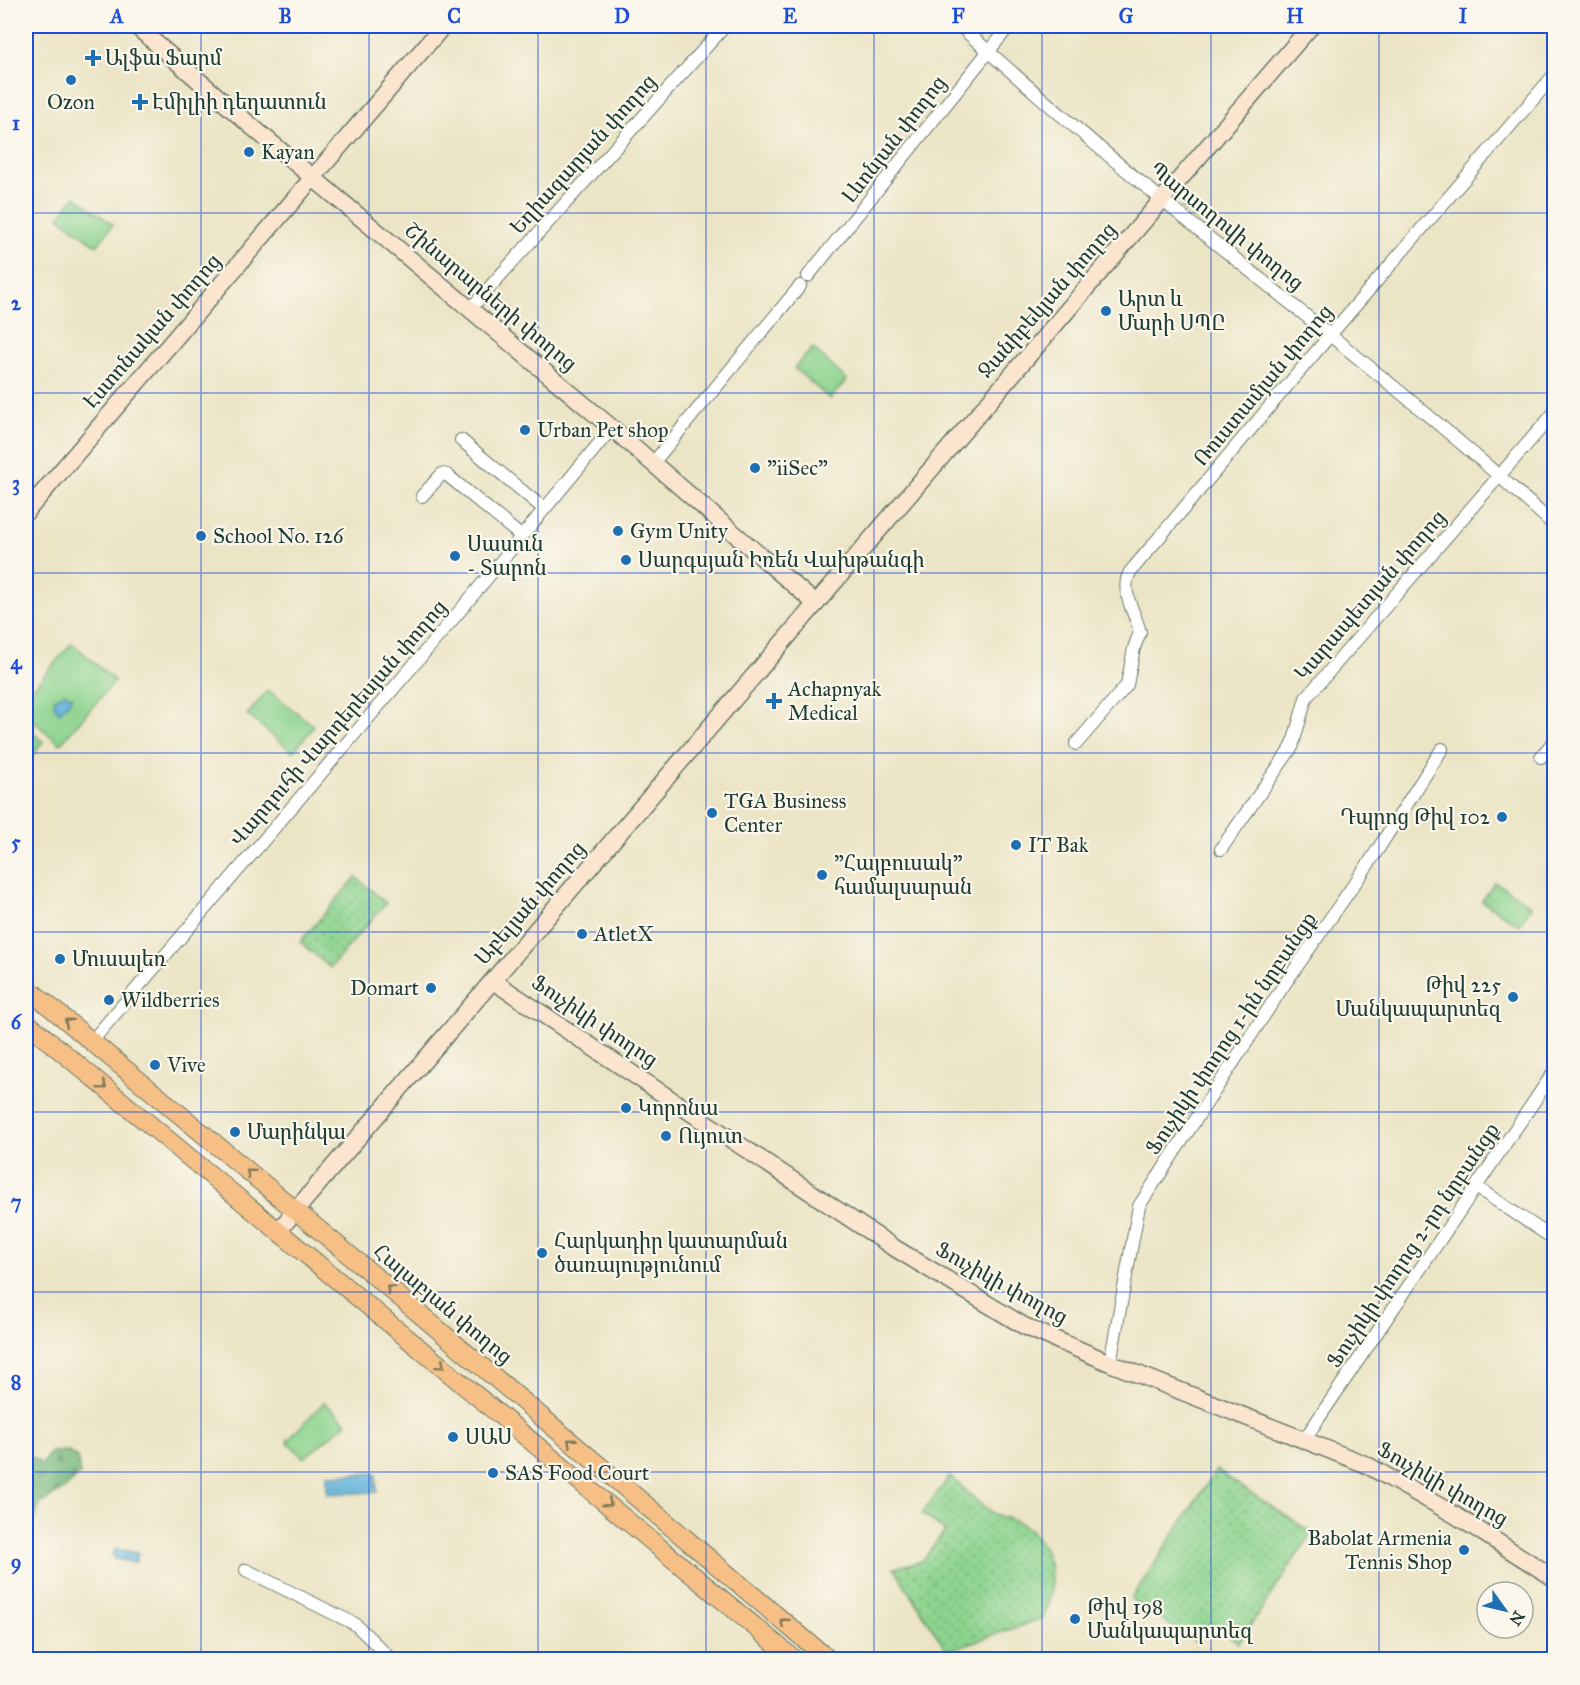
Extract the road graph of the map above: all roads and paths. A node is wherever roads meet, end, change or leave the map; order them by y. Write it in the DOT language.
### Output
graph roads {
  1 [pos="136,26"];
  2 [pos="443,26"];
  3 [pos="725,26"];
  4 [pos="960,26"];
  5 [pos="1009,26"];
  6 [pos="1311,26"];
  7 [pos="988,51"];
  8 [pos="1554,75"];
  9 [pos="313,178"];
  10 [pos="1162,200"];
  11 [pos="470,309"];
  12 [pos="1331,334"];
  13 [pos="1554,413"];
  14 [pos="612,428"];
  15 [pos="461,440"];
  16 [pos="653,463"];
  17 [pos="1500,476"];
  18 [pos="422,496"];
  19 [pos="544,509"];
  20 [pos="26,512"];
  21 [pos="1554,525"];
  22 [pos="522,537"];
  23 [pos="816,604"];
  24 [pos="1554,741"];
  25 [pos="1076,744"];
  26 [pos="1442,749"];
  27 [pos="1541,757"];
  28 [pos="1221,849"];
  29 [pos="493,981"];
  30 [pos="26,987"];
  31 [pos="26,1022"];
  32 [pos="91,1042"];
  33 [pos="1554,1072"];
  34 [pos="1476,1187"];
  35 [pos="295,1211"];
  36 [pos="278,1231"];
  37 [pos="1554,1239"];
  38 [pos="428,1321"];
  39 [pos="411,1340"];
  40 [pos="1110,1363"];
  41 [pos="1304,1440"];
  42 [pos="680,1533"];
  43 [pos="666,1551"];
  44 [pos="246,1570"];
  45 [pos="1554,1578"];
  46 [pos="392,1659"];
  47 [pos="795,1659"];
  48 [pos="829,1659"];
  1 -- 9 [label="street, Շինարարների փողոց"];
  2 -- 9 [label="street, Էստոնական փողոց"];
  3 -- 11 [label="street, Եղիազարյան փողոց"];
  4 -- 7 [label="street, Պարսողովի փողոց"];
  5 -- 7 [label="street, Լևոնյան փողոց"];
  6 -- 10 [label="street, Ջանիբեկյան փողոց"];
  7 -- 10 [label="street, Պարսողովի փողոց"];
  7 -- 16 [label="street, Լևոնյան փողոց"];
  8 -- 12 [label="street, Ռուստամյան փողոց"];
  9 -- 11 [label="street, Շինարարների փողոց"];
  9 -- 20 [label="street, Էստոնական փողոց"];
  10 -- 12 [label="street, Պարսողովի փողոց"];
  10 -- 23 [label="street, Ջանիբեկյան փողոց"];
  11 -- 14 [label="street, Շինարարների փողոց"];
  12 -- 17 [label="street, Պարսողովի փողոց"];
  12 -- 25 [label="street, Ռուստամյան փողոց"];
  13 -- 17 [label="street, Կարապետյան փողոց"];
  14 -- 16 [label="street, Շինարարների փողոց"];
  14 -- 19 [label="street, Վարդուհի Վարդերեսյան փողոց"];
  15 -- 19 [label="street"];
  16 -- 23 [label="street, Շինարարների փողոց"];
  17 -- 21 [label="street, Պարսողովի փողոց"];
  17 -- 28 [label="street, Կարապետյան փողոց"];
  18 -- 22 [label="street"];
  19 -- 22 [label="street, Վարդուհի Վարդերեսյան փողոց"];
  22 -- 32 [label="street, Վարդուհի Վարդերեսյան փողոց"];
  23 -- 29 [label="street, Աբելյան փողոց"];
  24 -- 27 [label="street"];
  26 -- 40 [label="street, Ֆուչիկի փողոց 1-ին նրբանցք"];
  29 -- 35 [label="street, Աբելյան փողոց"];
  29 -- 40 [label="street, Ֆուչիկի փողոց"];
  32 -- 30 [label="main road, Հալաբյան փողոց, one-way"];
  31 -- 36 [label="main road, one-way"];
  35 -- 32 [label="main road, Հալաբյան փողոց, one-way"];
  33 -- 34 [label="street, Ֆուչիկի փողոց 2-րդ նրբանցք"];
  34 -- 37 [label="street"];
  34 -- 41 [label="street, Ֆուչիկի փողոց 2-րդ նրբանցք"];
  35 -- 36 [label="street, Աբելյան փողոց"];
  38 -- 35 [label="main road, Հալաբյան փողոց, one-way"];
  36 -- 39 [label="main road"];
  38 -- 39 [label="main road"];
  42 -- 38 [label="main road, Հալաբյան փողոց, one-way"];
  39 -- 43 [label="main road, one-way"];
  40 -- 41 [label="street, Ֆուչիկի փողոց"];
  41 -- 45 [label="street, Ֆուչիկի փողոց"];
  42 -- 43 [label="main road"];
  48 -- 42 [label="main road, Հալաբյան փողոց, one-way"];
  43 -- 47 [label="main road"];
  44 -- 46 [label="street"];
}
